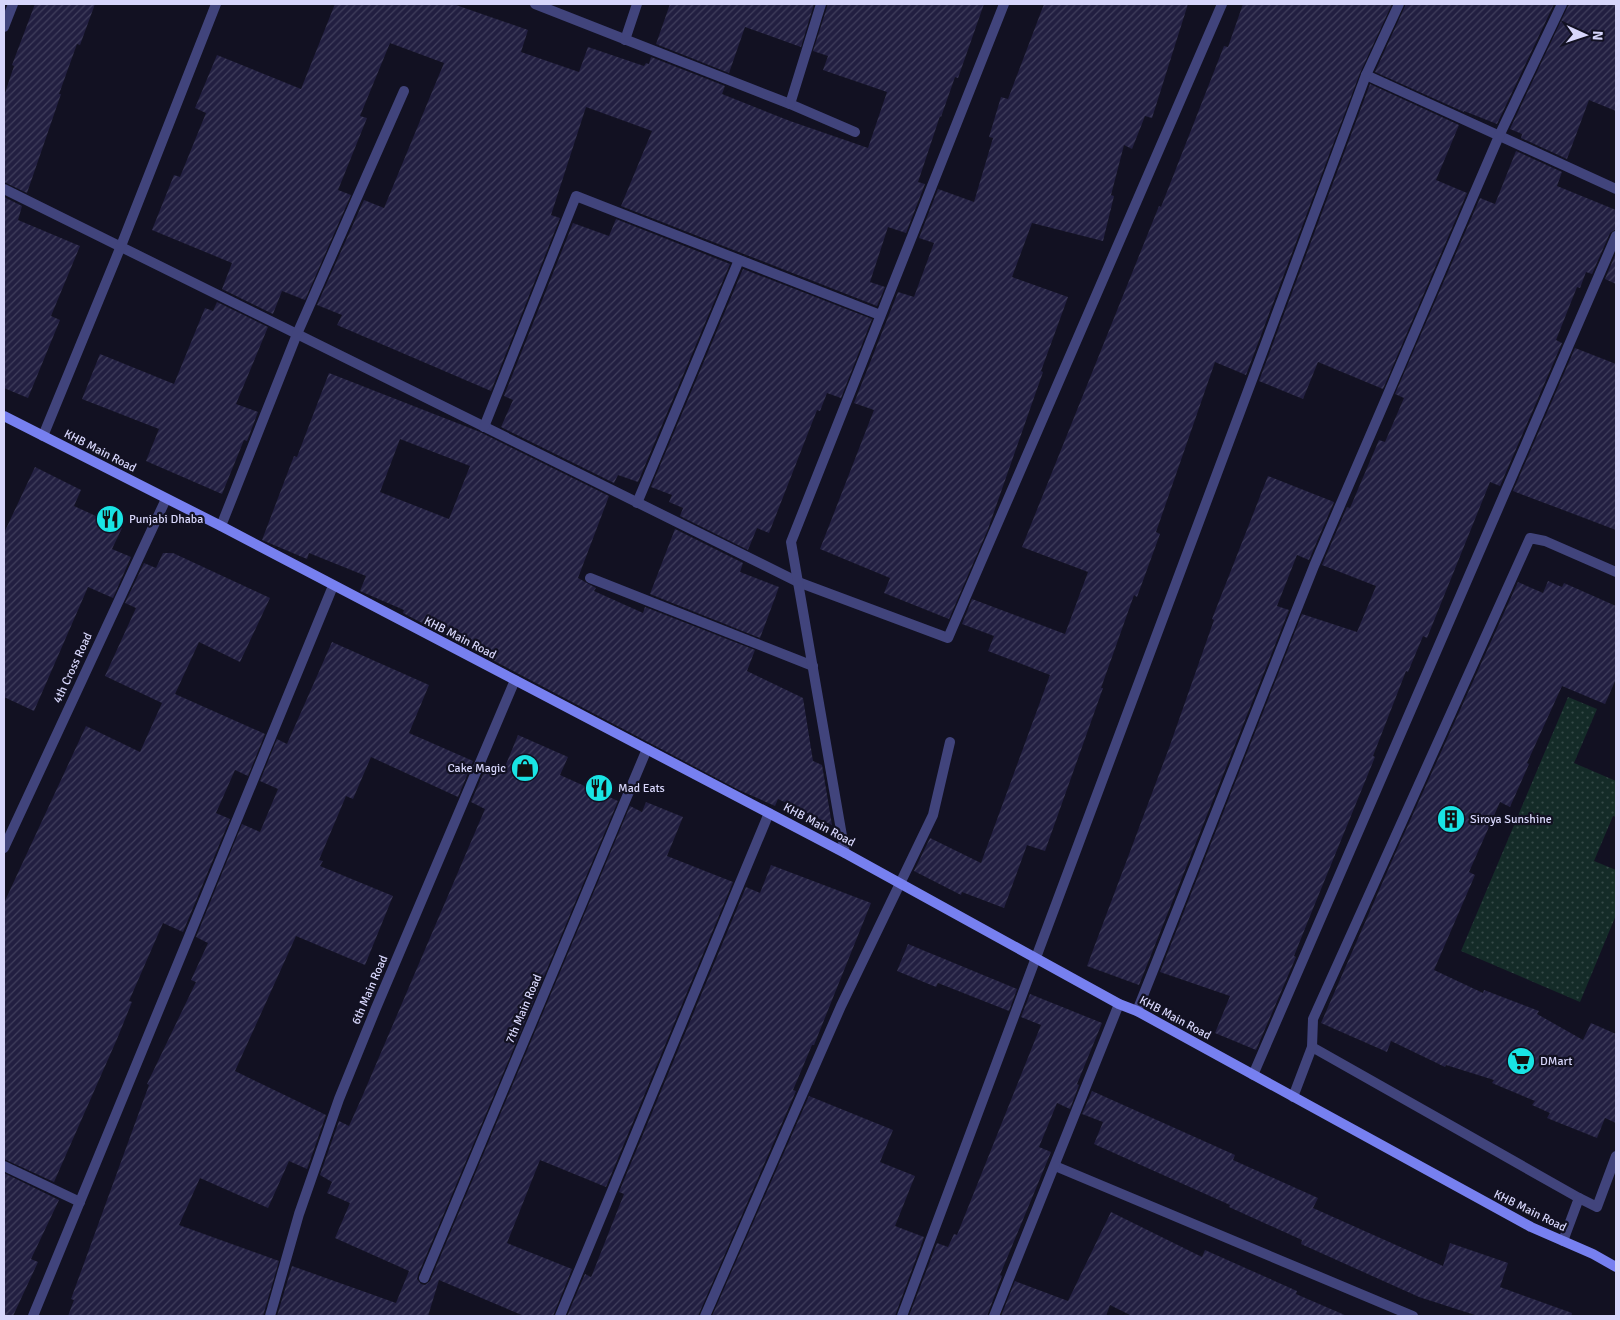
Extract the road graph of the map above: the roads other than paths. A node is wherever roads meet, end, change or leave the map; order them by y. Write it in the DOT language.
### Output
graph roads {
  1 [pos="13,4"];
  2 [pos="216,4"];
  3 [pos="535,4"];
  4 [pos="637,4"];
  5 [pos="821,4"];
  6 [pos="1004,4"];
  7 [pos="1222,4"];
  8 [pos="1400,4"];
  9 [pos="1562,4"];
  10 [pos="4,26"];
  11 [pos="625,40"];
  12 [pos="1366,75"];
  13 [pos="404,91"];
  14 [pos="790,104"];
  15 [pos="855,132"];
  16 [pos="1499,136"];
  17 [pos="4,189"];
  18 [pos="1616,189"];
  19 [pos="1616,236"];
  20 [pos="121,246"];
  21 [pos="739,260"];
  22 [pos="880,315"];
  23 [pos="297,334"];
  24 [pos="4,416"];
  25 [pos="484,427"];
  26 [pos="43,436"];
  27 [pos="166,499"];
  28 [pos="637,503"];
  29 [pos="221,526"];
  30 [pos="1616,572"];
  31 [pos="590,578"];
  32 [pos="798,582"];
  33 [pos="333,586"];
  34 [pos="813,666"];
  35 [pos="515,680"];
  36 [pos="950,742"];
  37 [pos="647,749"];
  38 [pos="769,813"];
  39 [pos="4,848"];
  40 [pos="845,852"];
  41 [pos="900,883"];
  42 [pos="1035,958"];
  43 [pos="1119,1004"];
  44 [pos="1137,1010"];
  45 [pos="1312,1047"];
  46 [pos="1253,1076"];
  47 [pos="1292,1097"];
  48 [pos="1616,1156"];
  49 [pos="4,1166"];
  50 [pos="1055,1166"];
  51 [pos="1579,1198"];
  52 [pos="80,1202"];
  53 [pos="1563,1241"];
  54 [pos="1616,1267"];
  55 [pos="424,1278"];
  56 [pos="33,1316"];
  57 [pos="270,1316"];
  58 [pos="560,1316"];
  59 [pos="705,1316"];
  60 [pos="902,1316"];
  61 [pos="994,1316"];
  62 [pos="1413,1316"];
  1 -- 10 [label="street"];
  2 -- 20 [label="street"];
  3 -- 11 [label="street"];
  4 -- 11 [label="street"];
  5 -- 14 [label="street"];
  6 -- 22 [label="street"];
  7 -- 32 [label="street"];
  8 -- 12 [label="street"];
  9 -- 16 [label="street"];
  11 -- 14 [label="street"];
  12 -- 16 [label="street"];
  12 -- 42 [label="street"];
  13 -- 23 [label="street"];
  14 -- 15 [label="street"];
  16 -- 18 [label="street"];
  16 -- 44 [label="street"];
  17 -- 20 [label="street"];
  19 -- 46 [label="street"];
  20 -- 23 [label="street"];
  20 -- 26 [label="street"];
  21 -- 22 [label="street"];
  21 -- 25 [label="street"];
  21 -- 28 [label="street"];
  22 -- 32 [label="street"];
  23 -- 25 [label="street"];
  23 -- 29 [label="street"];
  24 -- 26 [label="main road, KHB Main Road"];
  25 -- 28 [label="street"];
  26 -- 27 [label="main road, KHB Main Road"];
  27 -- 29 [label="main road, KHB Main Road"];
  27 -- 39 [label="street, 4th Cross Road"];
  28 -- 32 [label="street"];
  29 -- 33 [label="main road, KHB Main Road"];
  30 -- 45 [label="street"];
  31 -- 34 [label="street"];
  32 -- 34 [label="street"];
  33 -- 35 [label="main road, KHB Main Road"];
  33 -- 52 [label="street"];
  34 -- 40 [label="street"];
  35 -- 37 [label="main road, KHB Main Road"];
  35 -- 57 [label="street, 6th Main Road"];
  36 -- 41 [label="street"];
  37 -- 38 [label="main road, KHB Main Road"];
  37 -- 55 [label="street, 7th Main Road"];
  38 -- 40 [label="main road, KHB Main Road"];
  38 -- 58 [label="street"];
  40 -- 41 [label="main road, KHB Main Road"];
  41 -- 42 [label="main road, KHB Main Road"];
  41 -- 59 [label="street"];
  42 -- 43 [label="main road, KHB Main Road"];
  42 -- 60 [label="street"];
  43 -- 44 [label="main road, KHB Main Road"];
  43 -- 50 [label="street"];
  44 -- 46 [label="main road, KHB Main Road"];
  45 -- 47 [label="street"];
  45 -- 51 [label="street"];
  46 -- 47 [label="main road, KHB Main Road"];
  47 -- 53 [label="main road, KHB Main Road"];
  48 -- 51 [label="street"];
  49 -- 52 [label="street"];
  50 -- 61 [label="street"];
  50 -- 62 [label="street"];
  51 -- 53 [label="street"];
  52 -- 56 [label="street"];
  53 -- 54 [label="main road, KHB Main Road"];
}
